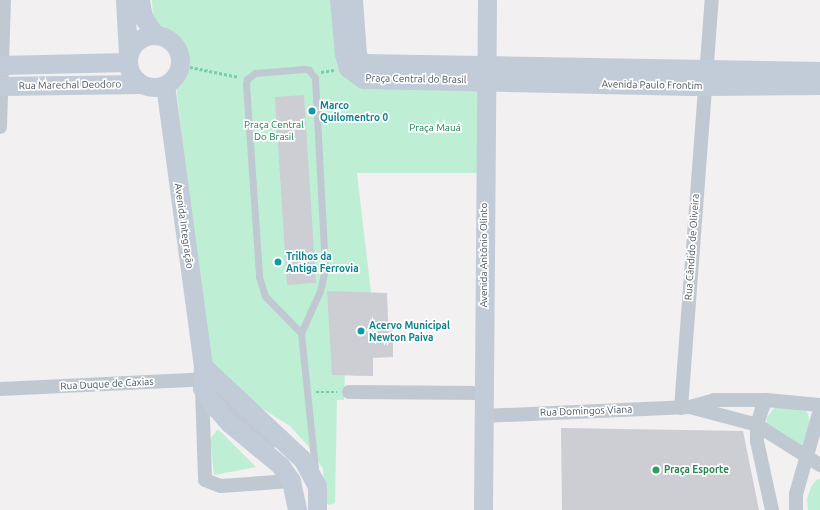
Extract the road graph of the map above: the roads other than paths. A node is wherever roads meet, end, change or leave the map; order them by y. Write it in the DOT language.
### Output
graph roads {
  1 [pos="4,0"];
  2 [pos="126,0"];
  3 [pos="140,0"];
  4 [pos="339,0"];
  5 [pos="353,0"];
  6 [pos="486,0"];
  7 [pos="712,0"];
  8 [pos="155,35"];
  9 [pos="128,58"];
  10 [pos="1,65"];
  11 [pos="820,71"];
  12 [pos="485,73"];
  13 [pos="704,78"];
  14 [pos="140,84"];
  15 [pos="165,85"];
  16 [pos="820,85"];
  17 [pos="1,86"];
  18 [pos="0,127"];
  19 [pos="301,333"];
  20 [pos="205,378"];
  21 [pos="0,389"];
  22 [pos="348,392"];
  23 [pos="483,393"];
  24 [pos="766,400"];
  25 [pos="820,405"];
  26 [pos="685,408"];
  27 [pos="820,410"];
  28 [pos="483,416"];
  29 [pos="757,425"];
  30 [pos="807,457"];
  31 [pos="820,465"];
  32 [pos="291,481"];
  33 [pos="317,486"];
  34 [pos="296,510"];
  35 [pos="302,510"];
  36 [pos="317,510"];
  37 [pos="483,510"];
  38 [pos="772,510"];
  39 [pos="796,510"];
  1 -- 10 [label="street"];
  2 -- 9 [label="street"];
  3 -- 8 [label="street"];
  4 -- 12 [label="street, Praça Central do Brasil"];
  5 -- 12 [label="street, Praça Central do Brasil"];
  6 -- 12 [label="street, Avenida Antônio Olinto"];
  7 -- 13 [label="street, Rua Cândido de Oliveira"];
  8 -- 9 [label="street"];
  8 -- 15 [label="street"];
  9 -- 10 [label="street"];
  9 -- 14 [label="street"];
  10 -- 17 [label="street"];
  11 -- 13 [label="street, Avenida Paulo Frontim"];
  12 -- 13 [label="street, Avenida Paulo Frontim"];
  12 -- 23 [label="street, Avenida Antônio Olinto"];
  13 -- 16 [label="street, Avenida Paulo Frontim"];
  13 -- 26 [label="street, Rua Cândido de Oliveira"];
  14 -- 15 [label="street"];
  14 -- 17 [label="street, Rua Marechal Deodoro"];
  15 -- 20 [label="street, Avenida Integração"];
  17 -- 18 [label="street"];
  19 -- 19 [label="lane"];
  19 -- 33 [label="lane"];
  20 -- 21 [label="street, Rua Duque de Caxias"];
  20 -- 32 [label="street, Avenida Integração"];
  20 -- 32 [label="street, Avenida Integração"];
  20 -- 33 [label="street"];
  20 -- 35 [label="street"];
  22 -- 23 [label="street"];
  23 -- 28 [label="street, Avenida Antônio Olinto"];
  24 -- 25 [label="street, Rua Domingos Viana"];
  24 -- 26 [label="street, Rua Domingos Viana"];
  24 -- 29 [label="street"];
  26 -- 28 [label="street, Rua Domingos Viana"];
  26 -- 29 [label="street, Rua Domingos Viana"];
  27 -- 30 [label="street"];
  28 -- 37 [label="street, Avenida Antônio Olinto"];
  29 -- 30 [label="street, Rua Domingos Viana"];
  29 -- 38 [label="street"];
  30 -- 31 [label="street, Rua Domingos Viana"];
  30 -- 39 [label="street"];
  32 -- 34 [label="street, Avenida Integração"];
  33 -- 36 [label="street"];
}
